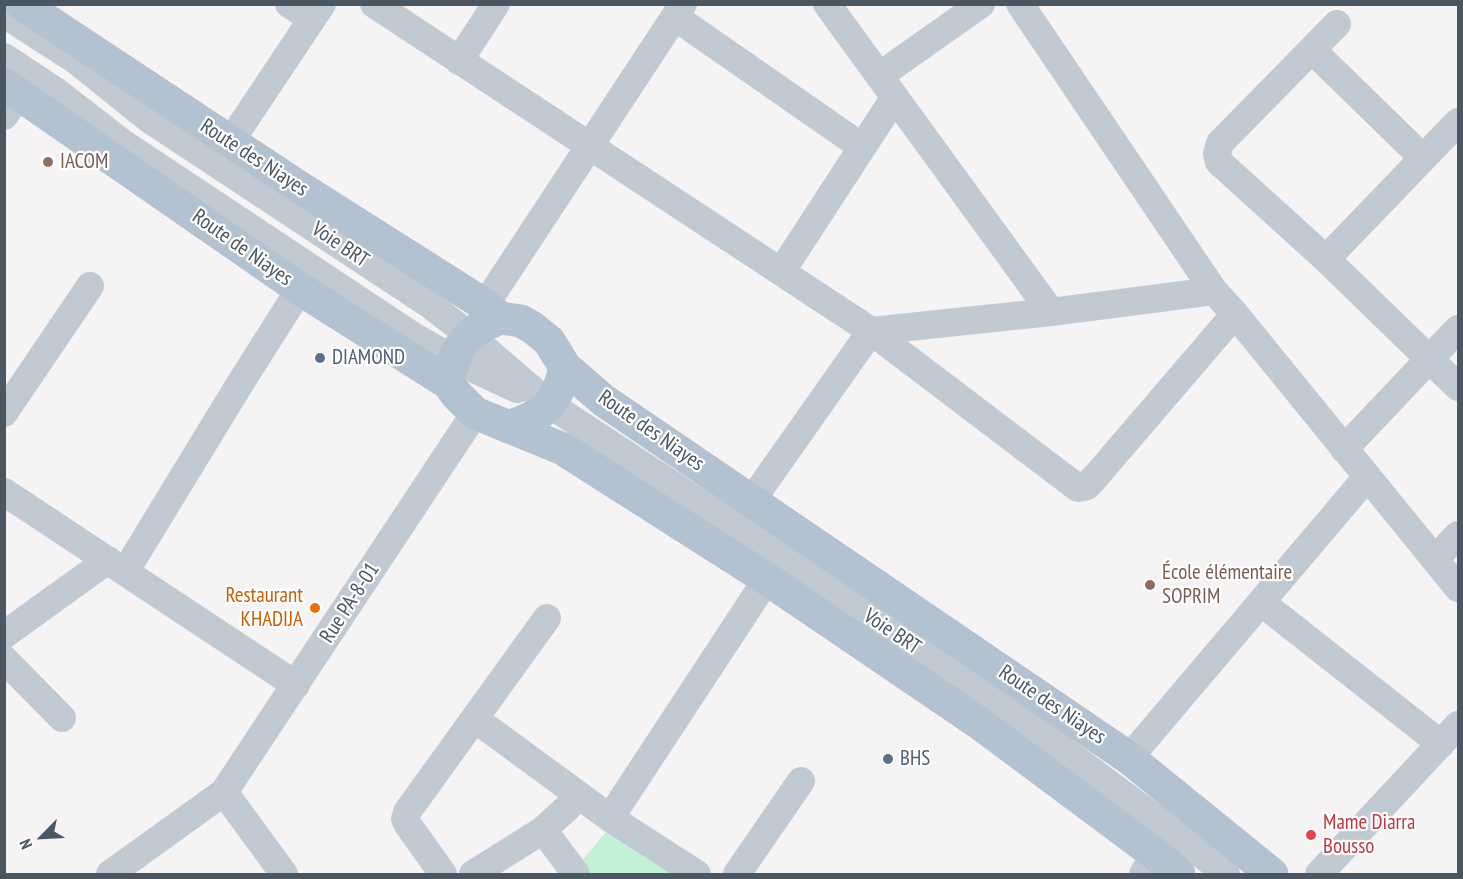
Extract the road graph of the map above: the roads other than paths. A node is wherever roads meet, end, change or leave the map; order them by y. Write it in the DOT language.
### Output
graph roads {
  1 [pos="22,4"];
  2 [pos="374,4"];
  3 [pos="496,4"];
  4 [pos="828,4"];
  5 [pos="981,4"];
  6 [pos="1020,4"];
  7 [pos="308,9"];
  8 [pos="679,11"];
  9 [pos="4,14"];
  10 [pos="1337,24"];
  11 [pos="1312,51"];
  12 [pos="4,57"];
  13 [pos="459,61"];
  14 [pos="887,86"];
  15 [pos="10,98"];
  16 [pos="1458,122"];
  17 [pos="230,142"];
  18 [pos="590,146"];
  19 [pos="862,147"];
  20 [pos="1424,158"];
  21 [pos="1326,259"];
  22 [pos="781,272"];
  23 [pos="90,286"];
  24 [pos="300,289"];
  25 [pos="1214,291"];
  26 [pos="492,311"];
  27 [pos="1051,312"];
  28 [pos="1235,314"];
  29 [pos="1458,329"];
  30 [pos="871,332"];
  31 [pos="1430,358"];
  32 [pos="457,359"];
  33 [pos="565,367"];
  34 [pos="1458,387"];
  35 [pos="549,404"];
  36 [pos="4,413"];
  37 [pos="476,413"];
  38 [pos="508,428"];
  39 [pos="1344,449"];
  40 [pos="1367,477"];
  41 [pos="4,492"];
  42 [pos="752,500"];
  43 [pos="1458,535"];
  44 [pos="1435,559"];
  45 [pos="116,566"];
  46 [pos="767,579"];
  47 [pos="1458,588"];
  48 [pos="1262,603"];
  49 [pos="547,618"];
  50 [pos="4,635"];
  51 [pos="4,659"];
  52 [pos="296,685"];
  53 [pos="62,718"];
  54 [pos="475,719"];
  55 [pos="1449,734"];
  56 [pos="1129,758"];
  57 [pos="801,781"];
  58 [pos="224,792"];
  59 [pos="580,796"];
  60 [pos="610,818"];
  61 [pos="543,830"];
  62 [pos="1159,868"];
  63 [pos="110,874"];
  64 [pos="284,874"];
  65 [pos="444,874"];
  66 [pos="473,874"];
  67 [pos="576,874"];
  68 [pos="697,874"];
  69 [pos="737,874"];
  70 [pos="1226,874"];
  71 [pos="1272,874"];
  72 [pos="1318,874"];
  1 -- 17 [label="main road, Route des Niayes"];
  2 -- 13 [label="street"];
  3 -- 13 [label="street"];
  4 -- 14 [label="street"];
  5 -- 14 [label="street"];
  6 -- 25 [label="street"];
  7 -- 17 [label="street"];
  8 -- 18 [label="street"];
  8 -- 19 [label="street"];
  9 -- 32 [label="street, Voie BRT"];
  10 -- 11 [label="street"];
  11 -- 20 [label="street"];
  11 -- 21 [label="street"];
  12 -- 32 [label="street, Voie BRT"];
  13 -- 18 [label="street"];
  14 -- 19 [label="street"];
  14 -- 27 [label="street"];
  15 -- 24 [label="main road, Route de Niayes"];
  16 -- 20 [label="street"];
  17 -- 26 [label="main road, Route des Niayes"];
  18 -- 22 [label="street"];
  18 -- 26 [label="street"];
  19 -- 22 [label="street"];
  20 -- 21 [label="street"];
  21 -- 31 [label="street"];
  22 -- 30 [label="street"];
  23 -- 36 [label="street"];
  24 -- 32 [label="main road, Route de Niayes"];
  24 -- 45 [label="street"];
  25 -- 27 [label="street"];
  25 -- 28 [label="street"];
  26 -- 32 [label="main road"];
  26 -- 33 [label="main road, Route des Niayes"];
  27 -- 30 [label="street"];
  28 -- 30 [label="street"];
  28 -- 39 [label="street"];
  29 -- 31 [label="street"];
  30 -- 42 [label="street"];
  31 -- 34 [label="street"];
  31 -- 39 [label="street"];
  32 -- 35 [label="street, Voie BRT"];
  32 -- 37 [label="main road, Route de Niayes"];
  33 -- 35 [label="main road"];
  33 -- 42 [label="main road, Route des Niayes"];
  35 -- 38 [label="main road"];
  35 -- 70 [label="street, Voie BRT"];
  37 -- 38 [label="main road"];
  37 -- 52 [label="street, Rue PA-8-01"];
  38 -- 46 [label="main road"];
  39 -- 40 [label="street"];
  40 -- 44 [label="street"];
  40 -- 48 [label="street"];
  41 -- 45 [label="street"];
  42 -- 56 [label="main road, Route des Niayes"];
  43 -- 44 [label="street"];
  44 -- 47 [label="street"];
  45 -- 50 [label="street"];
  45 -- 52 [label="street"];
  46 -- 60 [label="street"];
  46 -- 62 [label="main road"];
  48 -- 55 [label="street"];
  48 -- 56 [label="street"];
  49 -- 54 [label="street"];
  51 -- 53 [label="street"];
  52 -- 58 [label="street, Rue PA-8-01"];
  54 -- 59 [label="street"];
  54 -- 65 [label="street"];
  55 -- 72 [label="street"];
  56 -- 71 [label="main road, Route des Niayes"];
  57 -- 69 [label="street"];
  58 -- 63 [label="street"];
  58 -- 64 [label="street"];
  59 -- 60 [label="street"];
  59 -- 61 [label="street"];
  60 -- 68 [label="street"];
  61 -- 66 [label="street"];
  61 -- 67 [label="street"];
}
